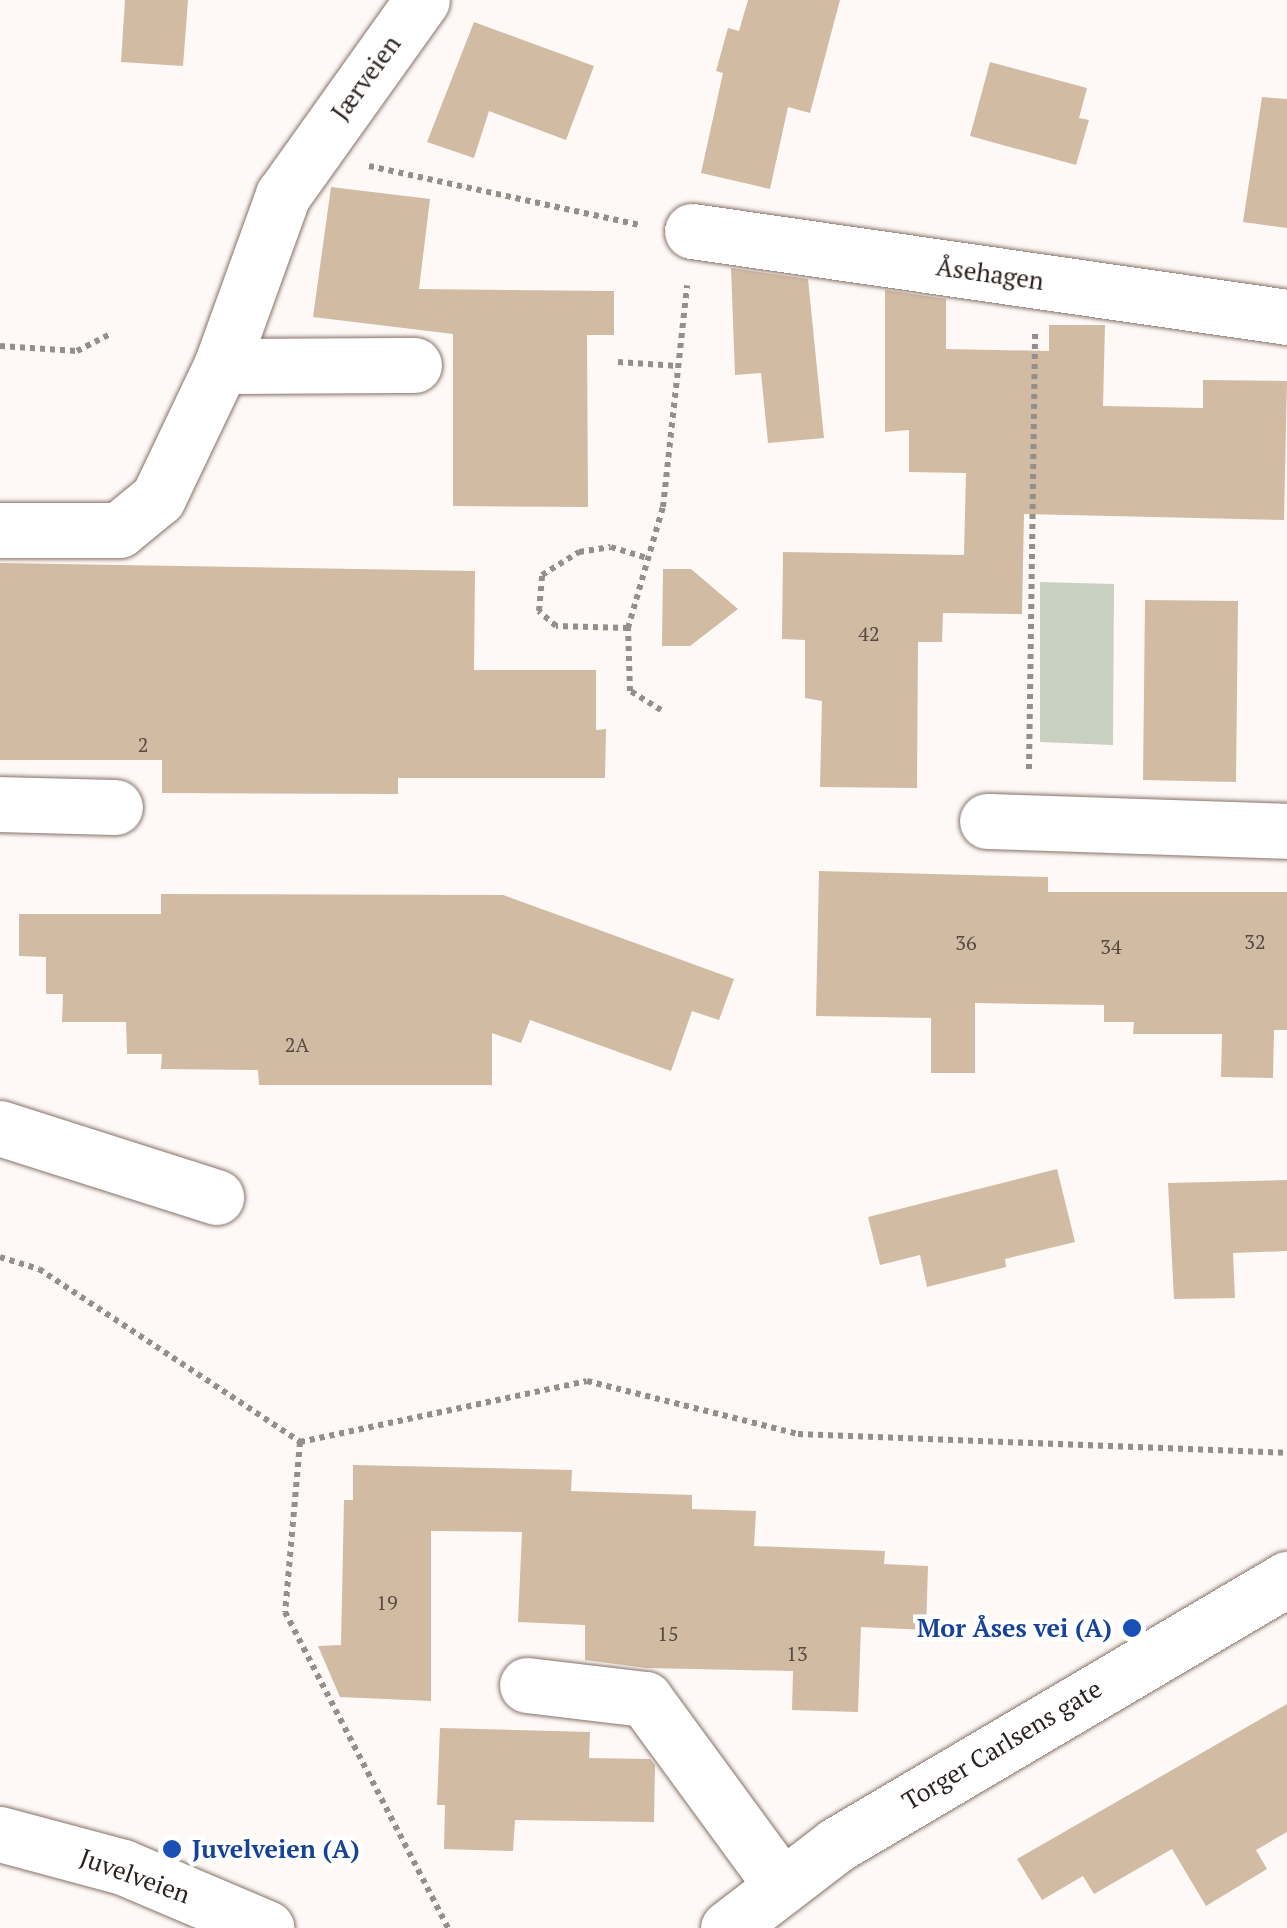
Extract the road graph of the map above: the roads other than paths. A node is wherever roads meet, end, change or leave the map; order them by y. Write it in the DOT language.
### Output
graph roads {
  1 [pos="422,0"];
  2 [pos="692,231"];
  3 [pos="1287,317"];
  4 [pos="414,365"];
  5 [pos="221,366"];
  6 [pos="0,530"];
  7 [pos="0,804"];
  8 [pos="115,807"];
  9 [pos="1009,822"];
  10 [pos="1287,831"];
  11 [pos="0,1128"];
  12 [pos="216,1197"];
  13 [pos="1287,1579"];
  14 [pos="527,1684"];
  15 [pos="0,1834"];
  16 [pos="782,1886"];
  17 [pos="262,1927"];
  18 [pos="728,1928"];
  1 -- 5 [label="street, Jærveien"];
  2 -- 3 [label="street, Åsehagen"];
  4 -- 5 [label="street"];
  5 -- 6 [label="street, Jærveien"];
  7 -- 8 [label="street"];
  9 -- 10 [label="street"];
  11 -- 12 [label="street"];
  13 -- 16 [label="street, Torger Carlsens gate"];
  14 -- 16 [label="street"];
  15 -- 17 [label="street, Juvelveien"];
  16 -- 18 [label="street, Torger Carlsens gate"];
}
